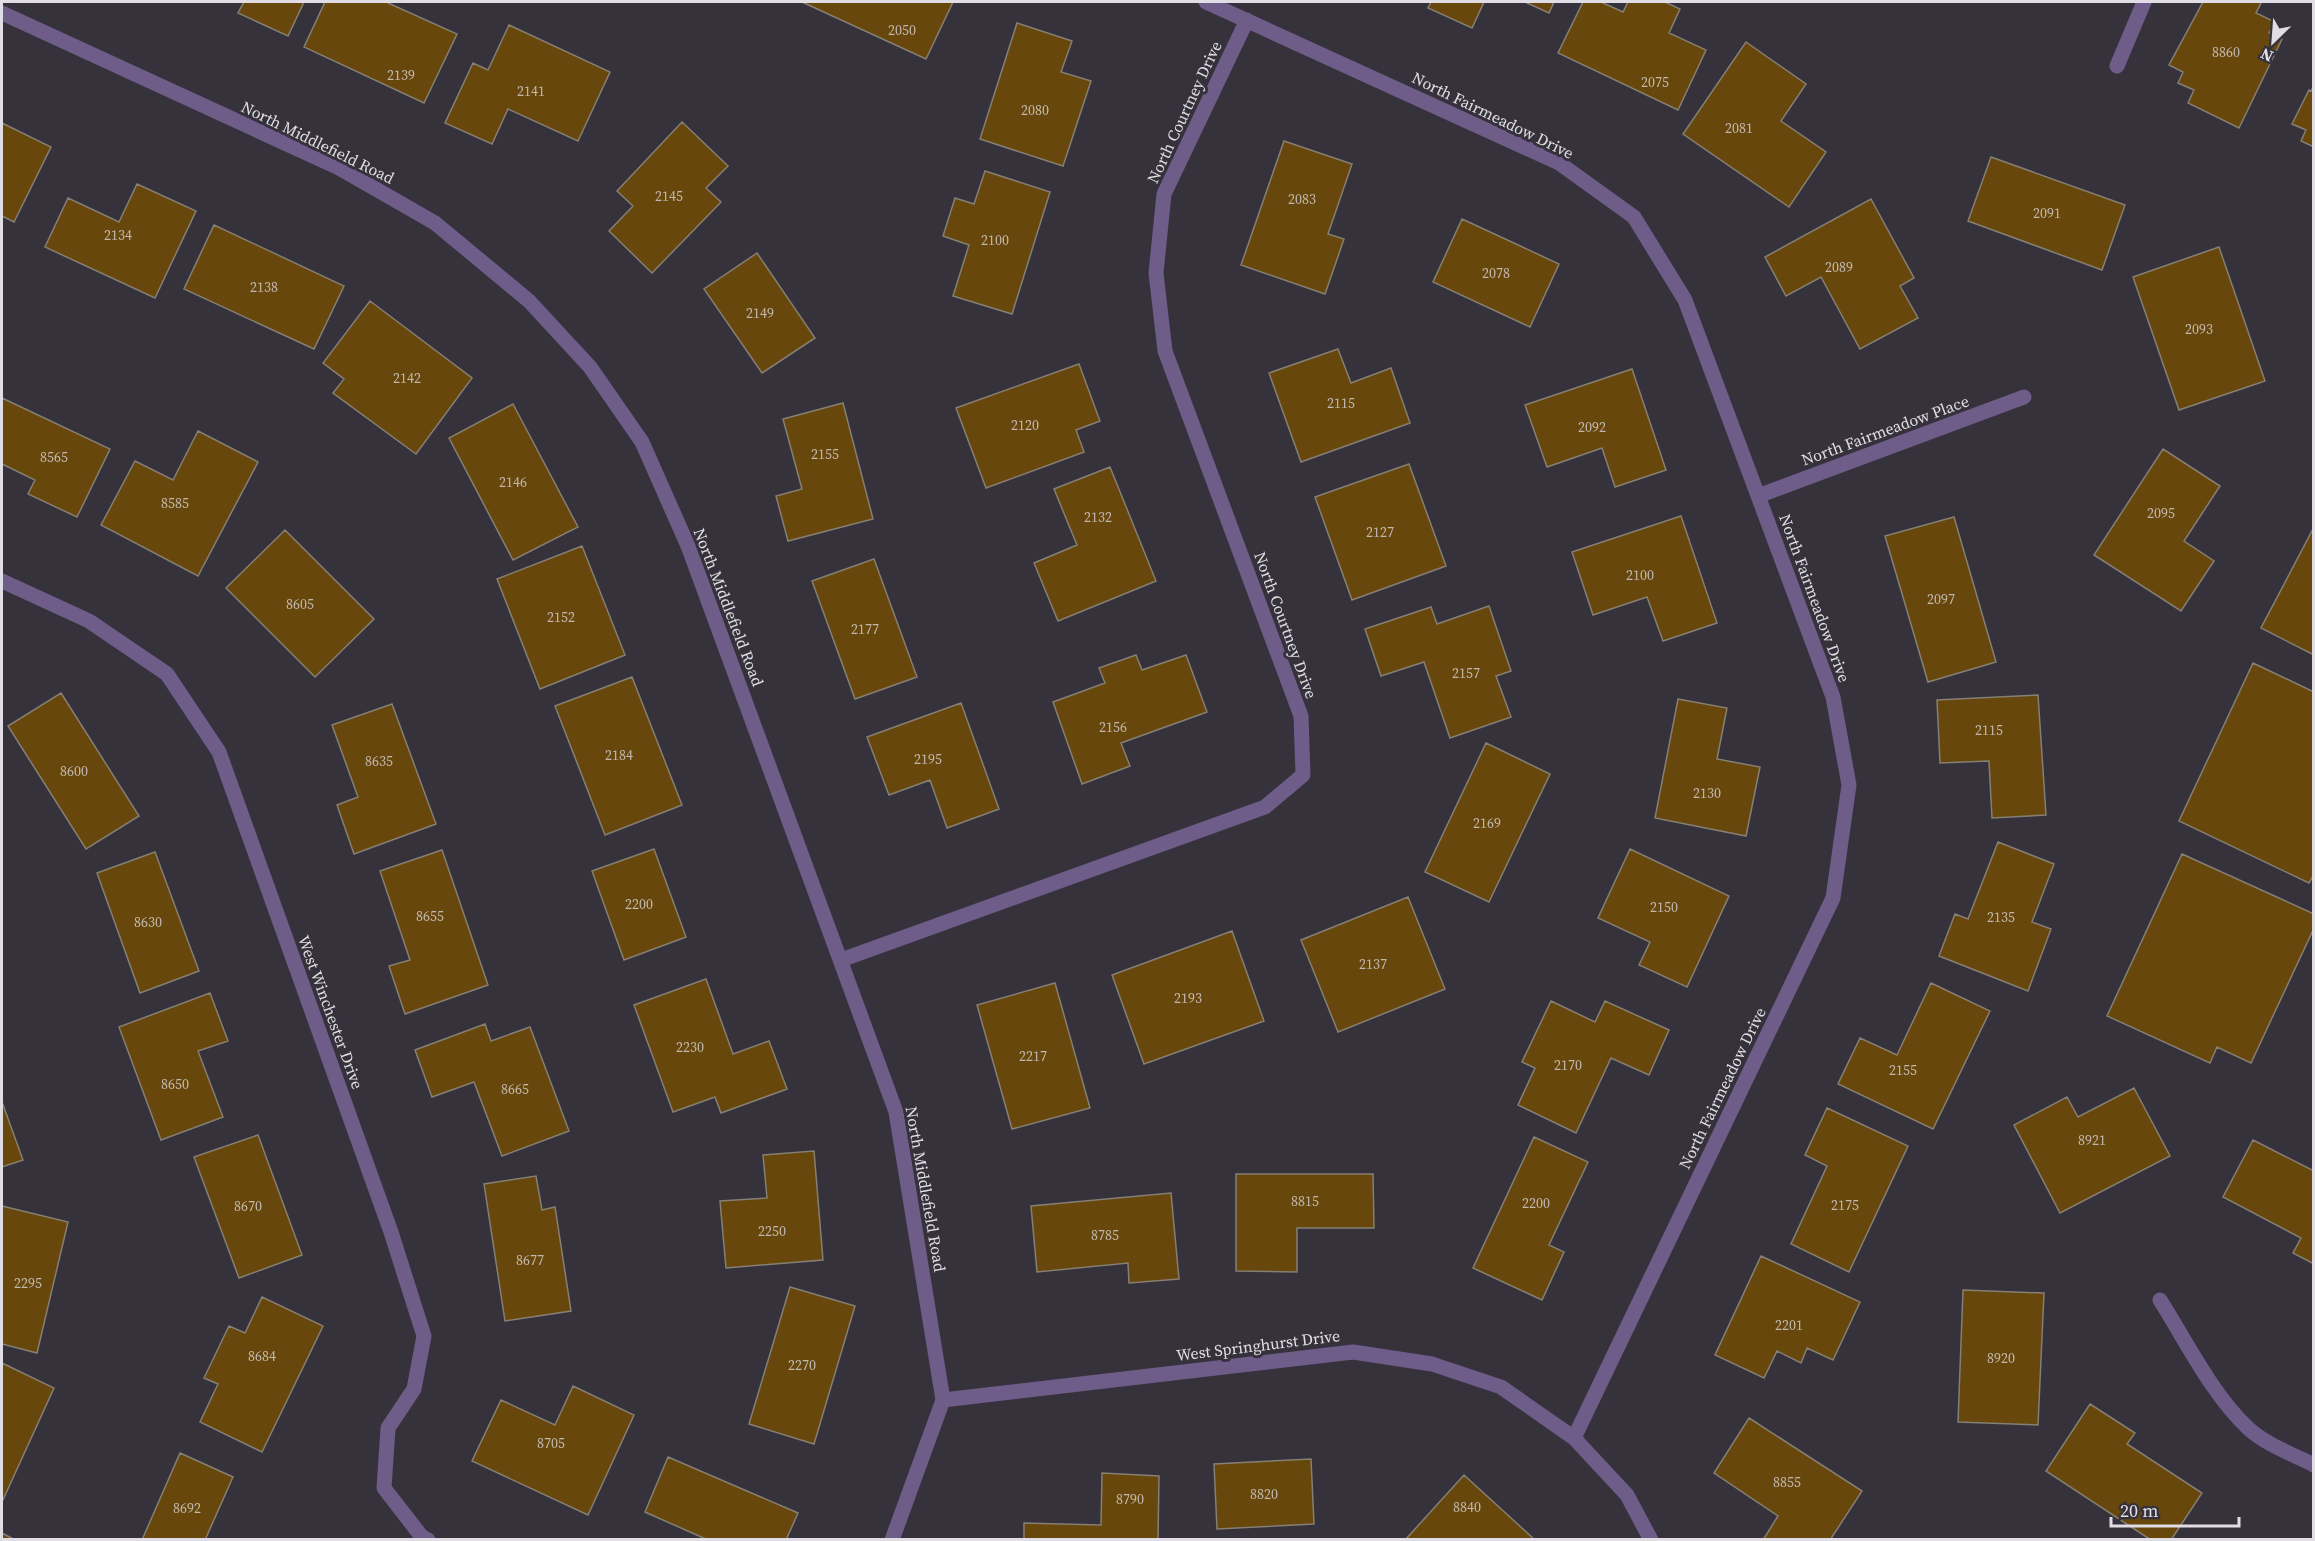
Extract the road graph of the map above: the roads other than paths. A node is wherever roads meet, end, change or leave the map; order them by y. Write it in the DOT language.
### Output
graph roads {
  1 [pos="1206,2"];
  2 [pos="2144,2"];
  3 [pos="2,13"];
  4 [pos="1247,20"];
  5 [pos="2117,66"];
  6 [pos="2024,397"];
  7 [pos="1758,496"];
  8 [pos="2,581"];
  9 [pos="841,960"];
  10 [pos="2160,1300"];
  11 [pos="943,1400"];
  12 [pos="1574,1438"];
  13 [pos="2313,1465"];
  14 [pos="428,1539"];
  15 [pos="892,1539"];
  16 [pos="1651,1539"];
  1 -- 4 [label="street, North Fairmeadow Drive"];
  2 -- 5 [label="street"];
  3 -- 9 [label="street, North Middlefield Road"];
  4 -- 7 [label="street, North Fairmeadow Drive"];
  4 -- 9 [label="street, North Courtney Drive"];
  6 -- 7 [label="street, North Fairmeadow Place"];
  7 -- 12 [label="street, North Fairmeadow Drive"];
  8 -- 14 [label="street, West Winchester Drive"];
  9 -- 11 [label="street, North Middlefield Road"];
  10 -- 13 [label="street"];
  11 -- 12 [label="street, West Springhurst Drive"];
  11 -- 15 [label="street, North Middlefield Road"];
  12 -- 16 [label="street, West Springhurst Drive"];
}
